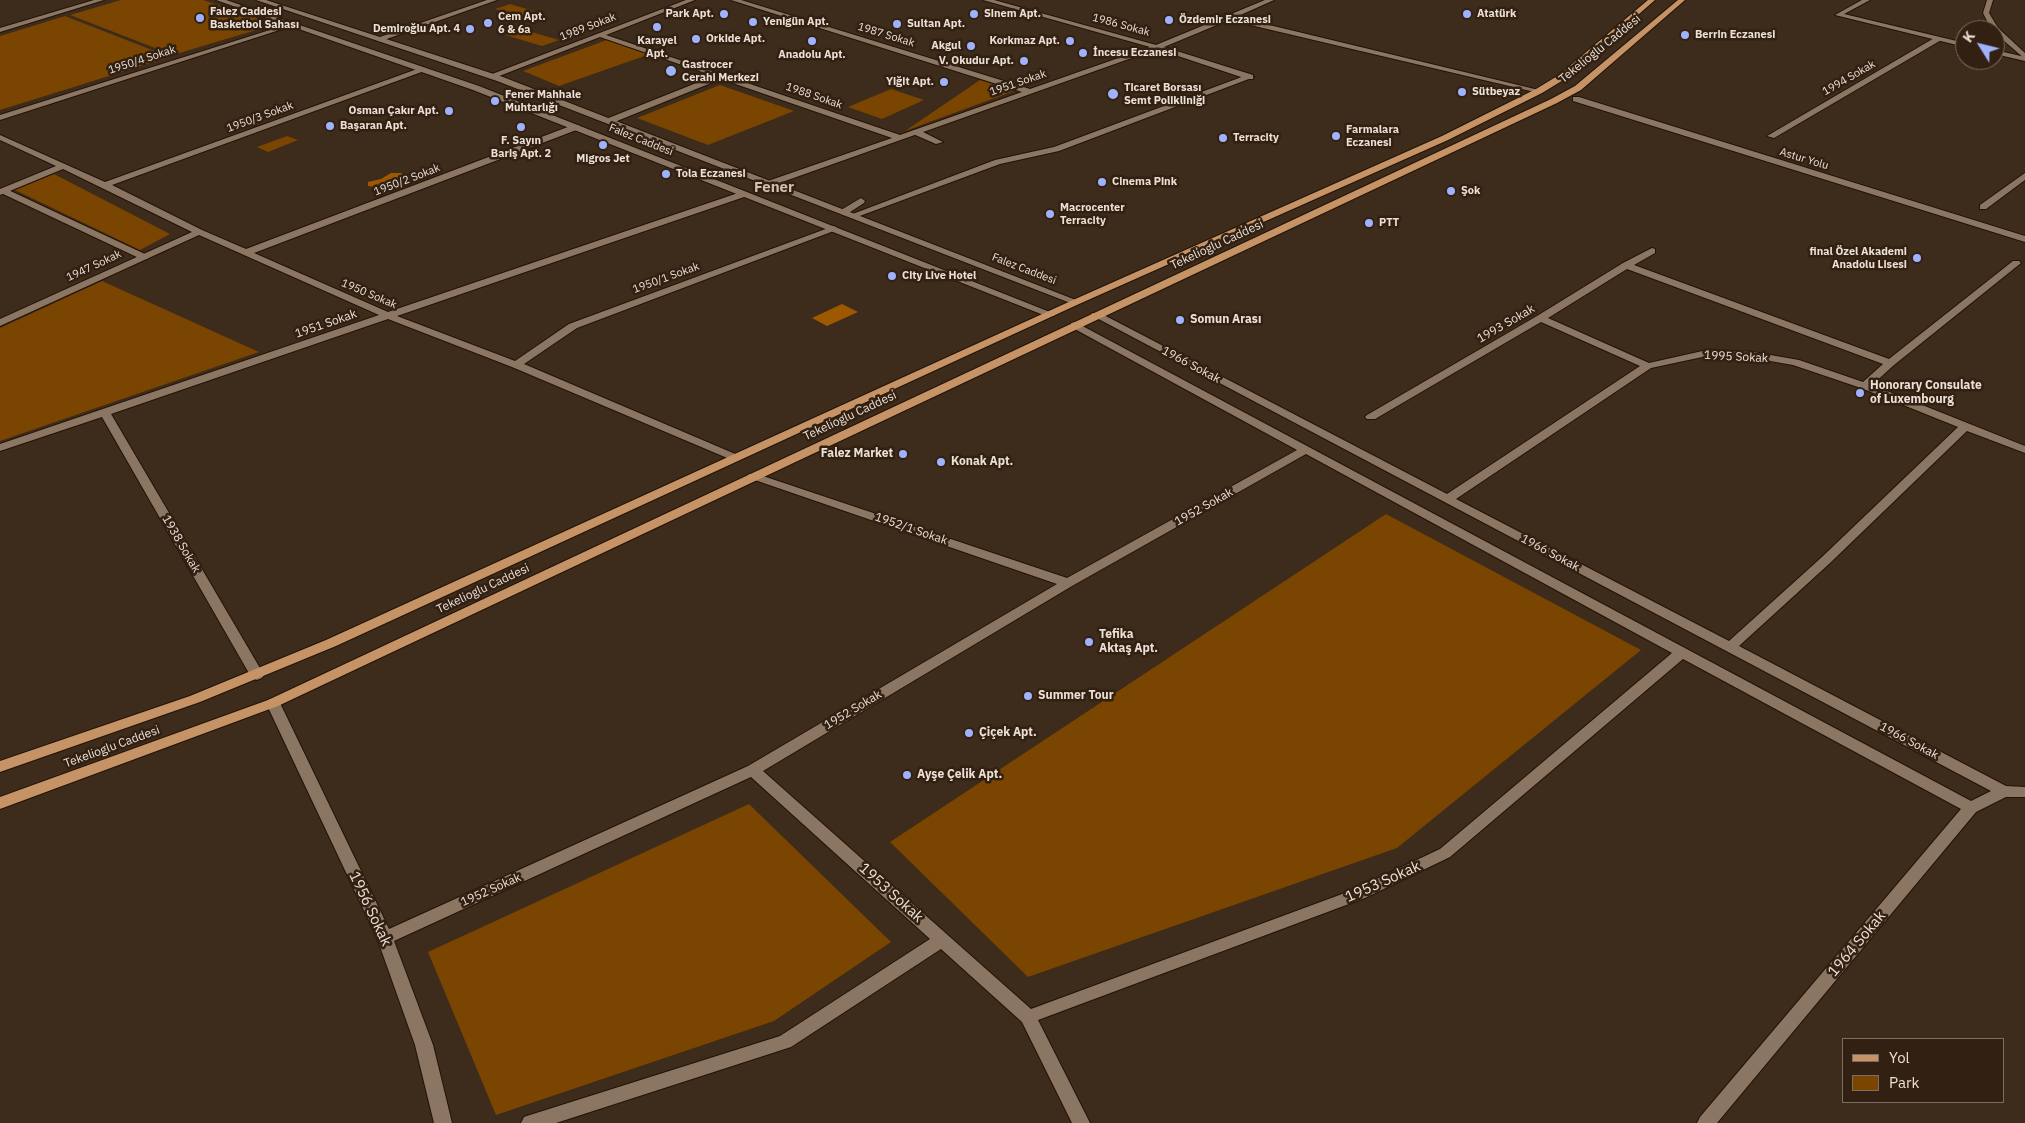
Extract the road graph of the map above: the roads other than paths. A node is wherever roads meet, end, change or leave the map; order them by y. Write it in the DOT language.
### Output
graph roads {
  1 [pos="101,0"];
  2 [pos="219,0"];
  3 [pos="259,0"];
  4 [pos="494,0"];
  5 [pos="692,0"];
  6 [pos="734,0"];
  7 [pos="986,0"];
  8 [pos="1246,0"];
  9 [pos="1652,0"];
  10 [pos="1682,0"];
  11 [pos="1868,0"];
  12 [pos="1990,0"];
  13 [pos="1267,2"];
  14 [pos="1231,18"];
  15 [pos="291,25"];
  16 [pos="0,30"];
  17 [pos="600,35"];
  18 [pos="378,39"];
  19 [pos="1939,39"];
  20 [pos="1955,43"];
  21 [pos="356,47"];
  22 [pos="1157,47"];
  23 [pos="2005,54"];
  24 [pos="2025,58"];
  25 [pos="422,70"];
  26 [pos="491,76"];
  27 [pos="720,77"];
  28 [pos="1539,91"];
  29 [pos="1030,92"];
  30 [pos="1576,99"];
  31 [pos="0,118"];
  32 [pos="609,121"];
  33 [pos="576,127"];
  34 [pos="916,132"];
  35 [pos="1771,136"];
  36 [pos="0,137"];
  37 [pos="901,138"];
  38 [pos="940,142"];
  39 [pos="63,166"];
  40 [pos="2025,176"];
  41 [pos="771,183"];
  42 [pos="104,186"];
  43 [pos="2,192"];
  44 [pos="744,194"];
  45 [pos="861,201"];
  46 [pos="1983,208"];
  47 [pos="844,212"];
  48 [pos="854,215"];
  49 [pos="834,229"];
  50 [pos="199,232"];
  51 [pos="2025,239"];
  52 [pos="1652,251"];
  53 [pos="245,253"];
  54 [pos="144,257"];
  55 [pos="2016,263"];
  56 [pos="1626,265"];
  57 [pos="1076,302"];
  58 [pos="1050,314"];
  59 [pos="389,316"];
  60 [pos="1096,316"];
  61 [pos="1541,318"];
  62 [pos="0,323"];
  63 [pos="1075,326"];
  64 [pos="1890,363"];
  65 [pos="516,365"];
  66 [pos="1648,366"];
  67 [pos="1865,386"];
  68 [pos="105,413"];
  69 [pos="1371,416"];
  70 [pos="1965,426"];
  71 [pos="0,448"];
  72 [pos="1305,450"];
  73 [pos="2025,450"];
  74 [pos="736,458"];
  75 [pos="753,476"];
  76 [pos="1447,499"];
  77 [pos="1068,583"];
  78 [pos="1730,647"];
  79 [pos="1682,652"];
  80 [pos="258,675"];
  81 [pos="273,703"];
  82 [pos="0,768"];
  83 [pos="753,770"];
  84 [pos="2004,791"];
  85 [pos="2025,792"];
  86 [pos="0,803"];
  87 [pos="1972,808"];
  88 [pos="385,938"];
  89 [pos="942,940"];
  90 [pos="1028,1017"];
  91 [pos="443,1123"];
  92 [pos="530,1123"];
  93 [pos="1081,1123"];
  94 [pos="1706,1123"];
  1 -- 16 [label="street"];
  2 -- 15 [label="street, Falez Caddesi"];
  3 -- 18 [label="street, Falez Caddesi"];
  4 -- 18 [label="street"];
  5 -- 17 [label="street, 1989 Sokak"];
  6 -- 29 [label="street, 1987 Sokak"];
  7 -- 22 [label="street, 1986 Sokak"];
  8 -- 13 [label="street"];
  9 -- 28 [label="main road, Tekelioglu Caddesi"];
  10 -- 60 [label="main road, Tekelioglu Caddesi"];
  11 -- 19 [label="street"];
  12 -- 24 [label="street"];
  13 -- 14 [label="street, 1951 Sokak"];
  14 -- 22 [label="street, 1951 Sokak"];
  14 -- 28 [label="street"];
  15 -- 21 [label="street, Falez Caddesi"];
  15 -- 31 [label="street, 1950/4 Sokak"];
  17 -- 26 [label="street, 1989 Sokak"];
  17 -- 27 [label="street, 1988 Sokak"];
  18 -- 21 [label="street"];
  18 -- 26 [label="street, Falez Caddesi"];
  19 -- 20 [label="street"];
  19 -- 35 [label="street, 1994 Sokak"];
  21 -- 25 [label="street, Falez Caddesi"];
  22 -- 29 [label="street, 1951 Sokak"];
  22 -- 48 [label="street, 1986 Sokak"];
  23 -- 24 [label="street"];
  25 -- 33 [label="street, Falez Caddesi"];
  25 -- 42 [label="street, 1950/3 Sokak"];
  26 -- 32 [label="street, Falez Caddesi"];
  27 -- 32 [label="street"];
  27 -- 37 [label="street, 1988 Sokak"];
  28 -- 57 [label="main road, Tekelioglu Caddesi"];
  29 -- 34 [label="street, 1951 Sokak"];
  30 -- 51 [label="street, Astur Yolu"];
  32 -- 41 [label="street, Falez Caddesi"];
  33 -- 44 [label="street, Falez Caddesi"];
  33 -- 53 [label="street, 1950/2 Sokak"];
  34 -- 37 [label="street, 1951 Sokak"];
  34 -- 38 [label="street"];
  36 -- 39 [label="street, 1950 Sokak"];
  37 -- 41 [label="street, 1951 Sokak"];
  39 -- 42 [label="street, 1950 Sokak"];
  39 -- 43 [label="street"];
  40 -- 46 [label="street"];
  41 -- 44 [label="street, 1951 Sokak"];
  41 -- 47 [label="street, Falez Caddesi"];
  42 -- 50 [label="street, 1950 Sokak"];
  43 -- 54 [label="street"];
  44 -- 49 [label="street, Falez Caddesi"];
  44 -- 59 [label="street, 1951 Sokak"];
  45 -- 47 [label="street"];
  47 -- 48 [label="street, Falez Caddesi"];
  48 -- 57 [label="street, Falez Caddesi"];
  49 -- 58 [label="street, Falez Caddesi"];
  49 -- 65 [label="street, 1950/1 Sokak"];
  50 -- 53 [label="street, 1950 Sokak"];
  50 -- 54 [label="street, 1947 Sokak"];
  52 -- 56 [label="street, 1993 Sokak"];
  53 -- 59 [label="street, 1950 Sokak"];
  54 -- 62 [label="street, 1947 Sokak"];
  55 -- 64 [label="street"];
  56 -- 61 [label="street, 1993 Sokak"];
  56 -- 64 [label="street"];
  57 -- 58 [label="main road, Tekelioglu Caddesi"];
  58 -- 74 [label="main road, Tekelioglu Caddesi"];
  59 -- 65 [label="street, 1950 Sokak"];
  59 -- 68 [label="street, 1951 Sokak"];
  60 -- 63 [label="main road, Tekelioglu Caddesi"];
  60 -- 76 [label="street, 1966 Sokak"];
  61 -- 66 [label="street"];
  61 -- 69 [label="street, 1993 Sokak"];
  63 -- 72 [label="street, 1966 Sokak"];
  63 -- 75 [label="main road, Tekelioglu Caddesi"];
  64 -- 67 [label="street"];
  65 -- 74 [label="street, 1950 Sokak"];
  66 -- 67 [label="street, 1995 Sokak"];
  66 -- 76 [label="street, 1995 Sokak"];
  67 -- 70 [label="street, 1995 Sokak"];
  68 -- 71 [label="street, 1951 Sokak"];
  68 -- 80 [label="street, 1938 Sokak"];
  70 -- 73 [label="street, 1995 Sokak"];
  70 -- 78 [label="street"];
  72 -- 77 [label="street, 1952 Sokak"];
  72 -- 79 [label="street, 1966 Sokak"];
  74 -- 80 [label="main road, Tekelioglu Caddesi"];
  75 -- 77 [label="street, 1952/1 Sokak"];
  75 -- 81 [label="main road, Tekelioglu Caddesi"];
  76 -- 78 [label="street, 1966 Sokak"];
  77 -- 83 [label="street, 1952 Sokak"];
  78 -- 84 [label="street, 1966 Sokak"];
  79 -- 87 [label="street, 1966 Sokak"];
  79 -- 90 [label="street, 1953 Sokak"];
  80 -- 82 [label="main road, Tekelioglu Caddesi"];
  81 -- 86 [label="main road, Tekelioglu Caddesi"];
  81 -- 88 [label="street, 1956 Sokak"];
  83 -- 88 [label="street, 1952 Sokak"];
  83 -- 89 [label="street, 1953 Sokak"];
  84 -- 85 [label="street"];
  84 -- 87 [label="street, 1964 Sokak"];
  87 -- 94 [label="street, 1964 Sokak"];
  88 -- 91 [label="street, 1956 Sokak"];
  89 -- 90 [label="street, 1953 Sokak"];
  89 -- 92 [label="street"];
  90 -- 93 [label="street, 1953 Sokak"];
}
